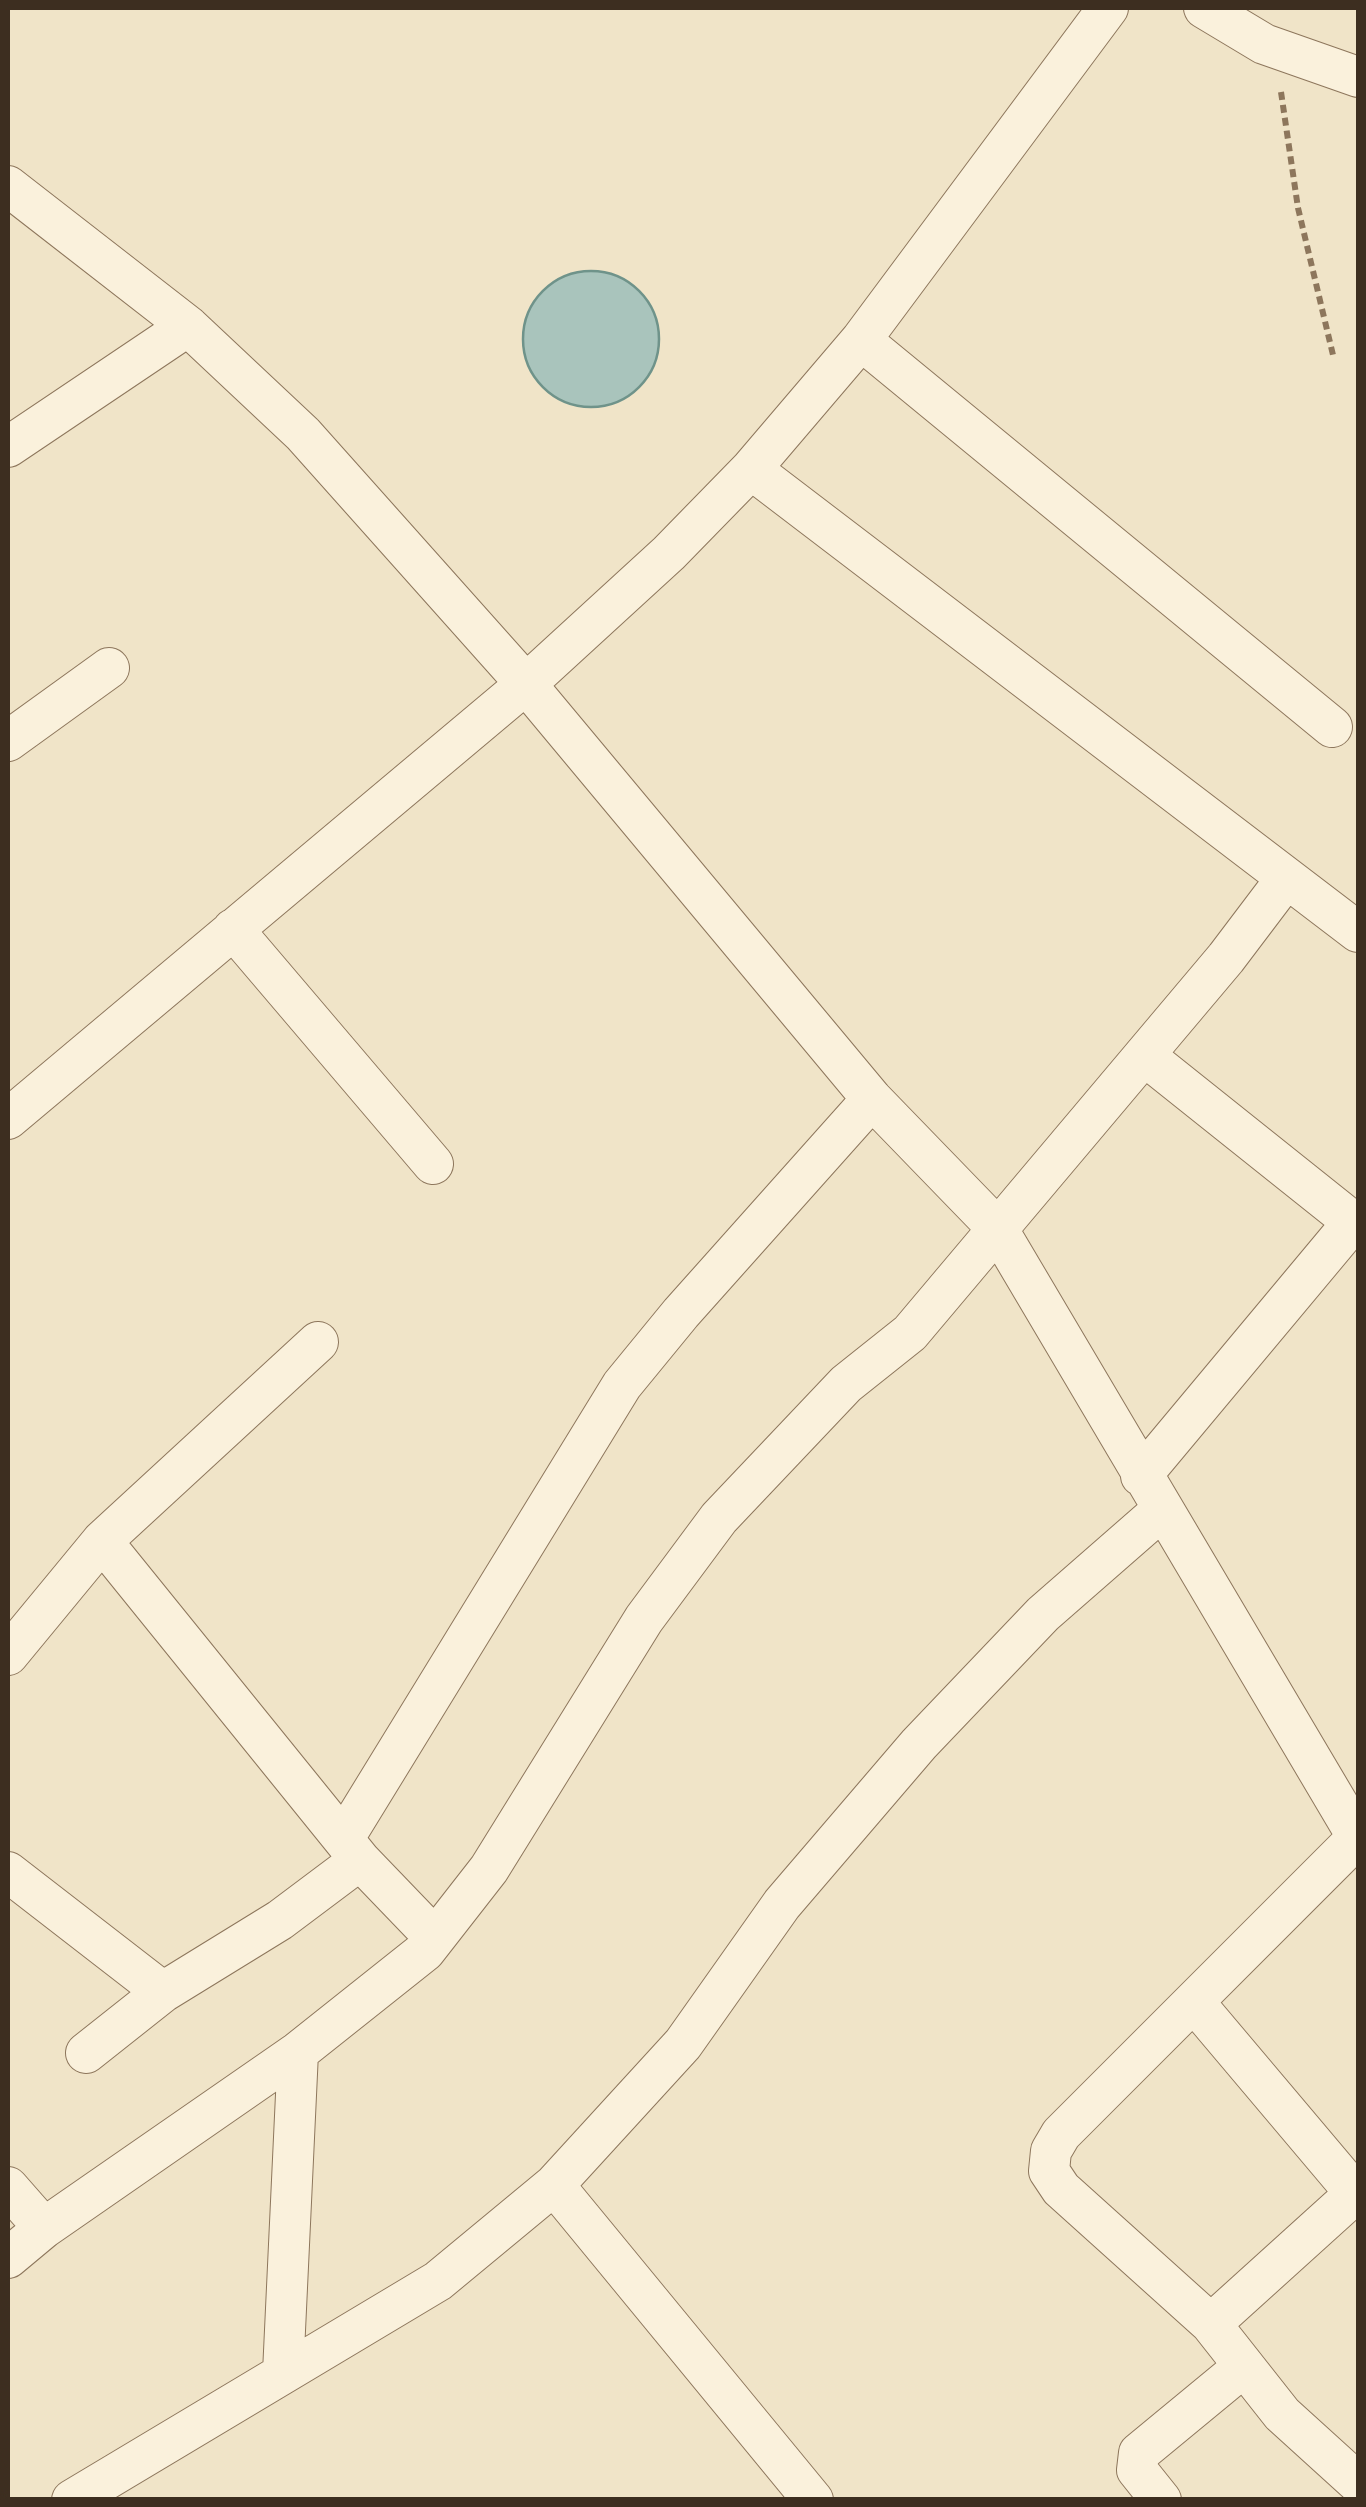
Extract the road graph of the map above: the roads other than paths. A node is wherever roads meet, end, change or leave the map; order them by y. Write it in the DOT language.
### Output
graph roads {
  1 [pos="1108,8"];
  2 [pos="1204,8"];
  3 [pos="1358,77"];
  4 [pos="8,186"];
  5 [pos="188,326"];
  6 [pos="861,340"];
  7 [pos="8,447"];
  8 [pos="751,469"];
  9 [pos="109,668"];
  10 [pos="526,684"];
  11 [pos="1332,727"];
  12 [pos="8,741"];
  13 [pos="1285,880"];
  14 [pos="233,930"];
  15 [pos="1358,932"];
  16 [pos="1144,1056"];
  17 [pos="872,1100"];
  18 [pos="8,1119"];
  19 [pos="433,1164"];
  20 [pos="1356,1224"];
  21 [pos="997,1228"];
  22 [pos="318,1342"];
  23 [pos="1152,1493"];
  24 [pos="102,1542"];
  25 [pos="8,1655"];
  26 [pos="1358,1837"];
  27 [pos="352,1849"];
  28 [pos="8,1872"];
  29 [pos="435,1938"];
  30 [pos="163,1992"];
  31 [pos="1194,2002"];
  32 [pos="298,2052"];
  33 [pos="86,2053"];
  34 [pos="554,2185"];
  35 [pos="8,2187"];
  36 [pos="1357,2192"];
  37 [pos="44,2228"];
  38 [pos="8,2258"];
  39 [pos="1210,2324"];
  40 [pos="1242,2368"];
  41 [pos="284,2372"];
  42 [pos="1358,2483"];
  43 [pos="72,2500"];
  44 [pos="812,2500"];
  45 [pos="1160,2500"];
  1 -- 6 [label="street"];
  2 -- 3 [label="street"];
  4 -- 5 [label="street"];
  5 -- 7 [label="street"];
  5 -- 10 [label="street"];
  6 -- 8 [label="street"];
  6 -- 11 [label="street"];
  8 -- 10 [label="street"];
  8 -- 13 [label="street"];
  9 -- 12 [label="street"];
  10 -- 14 [label="street"];
  10 -- 17 [label="street"];
  13 -- 15 [label="street"];
  13 -- 16 [label="street"];
  14 -- 18 [label="street"];
  14 -- 19 [label="street"];
  16 -- 20 [label="street"];
  16 -- 21 [label="street"];
  17 -- 21 [label="street"];
  17 -- 27 [label="street"];
  20 -- 23 [label="street"];
  21 -- 23 [label="street"];
  21 -- 29 [label="street"];
  22 -- 24 [label="street"];
  23 -- 26 [label="street"];
  23 -- 34 [label="street"];
  24 -- 25 [label="street"];
  24 -- 27 [label="street"];
  26 -- 31 [label="street"];
  27 -- 29 [label="street"];
  27 -- 30 [label="street"];
  28 -- 30 [label="street"];
  29 -- 32 [label="street"];
  30 -- 33 [label="street"];
  31 -- 36 [label="street"];
  31 -- 39 [label="street"];
  32 -- 37 [label="street"];
  32 -- 41 [label="street"];
  34 -- 41 [label="street"];
  34 -- 44 [label="street"];
  35 -- 37 [label="street"];
  36 -- 39 [label="street"];
  37 -- 38 [label="street"];
  39 -- 40 [label="street"];
  40 -- 42 [label="street"];
  40 -- 45 [label="street"];
  41 -- 43 [label="street"];
}
